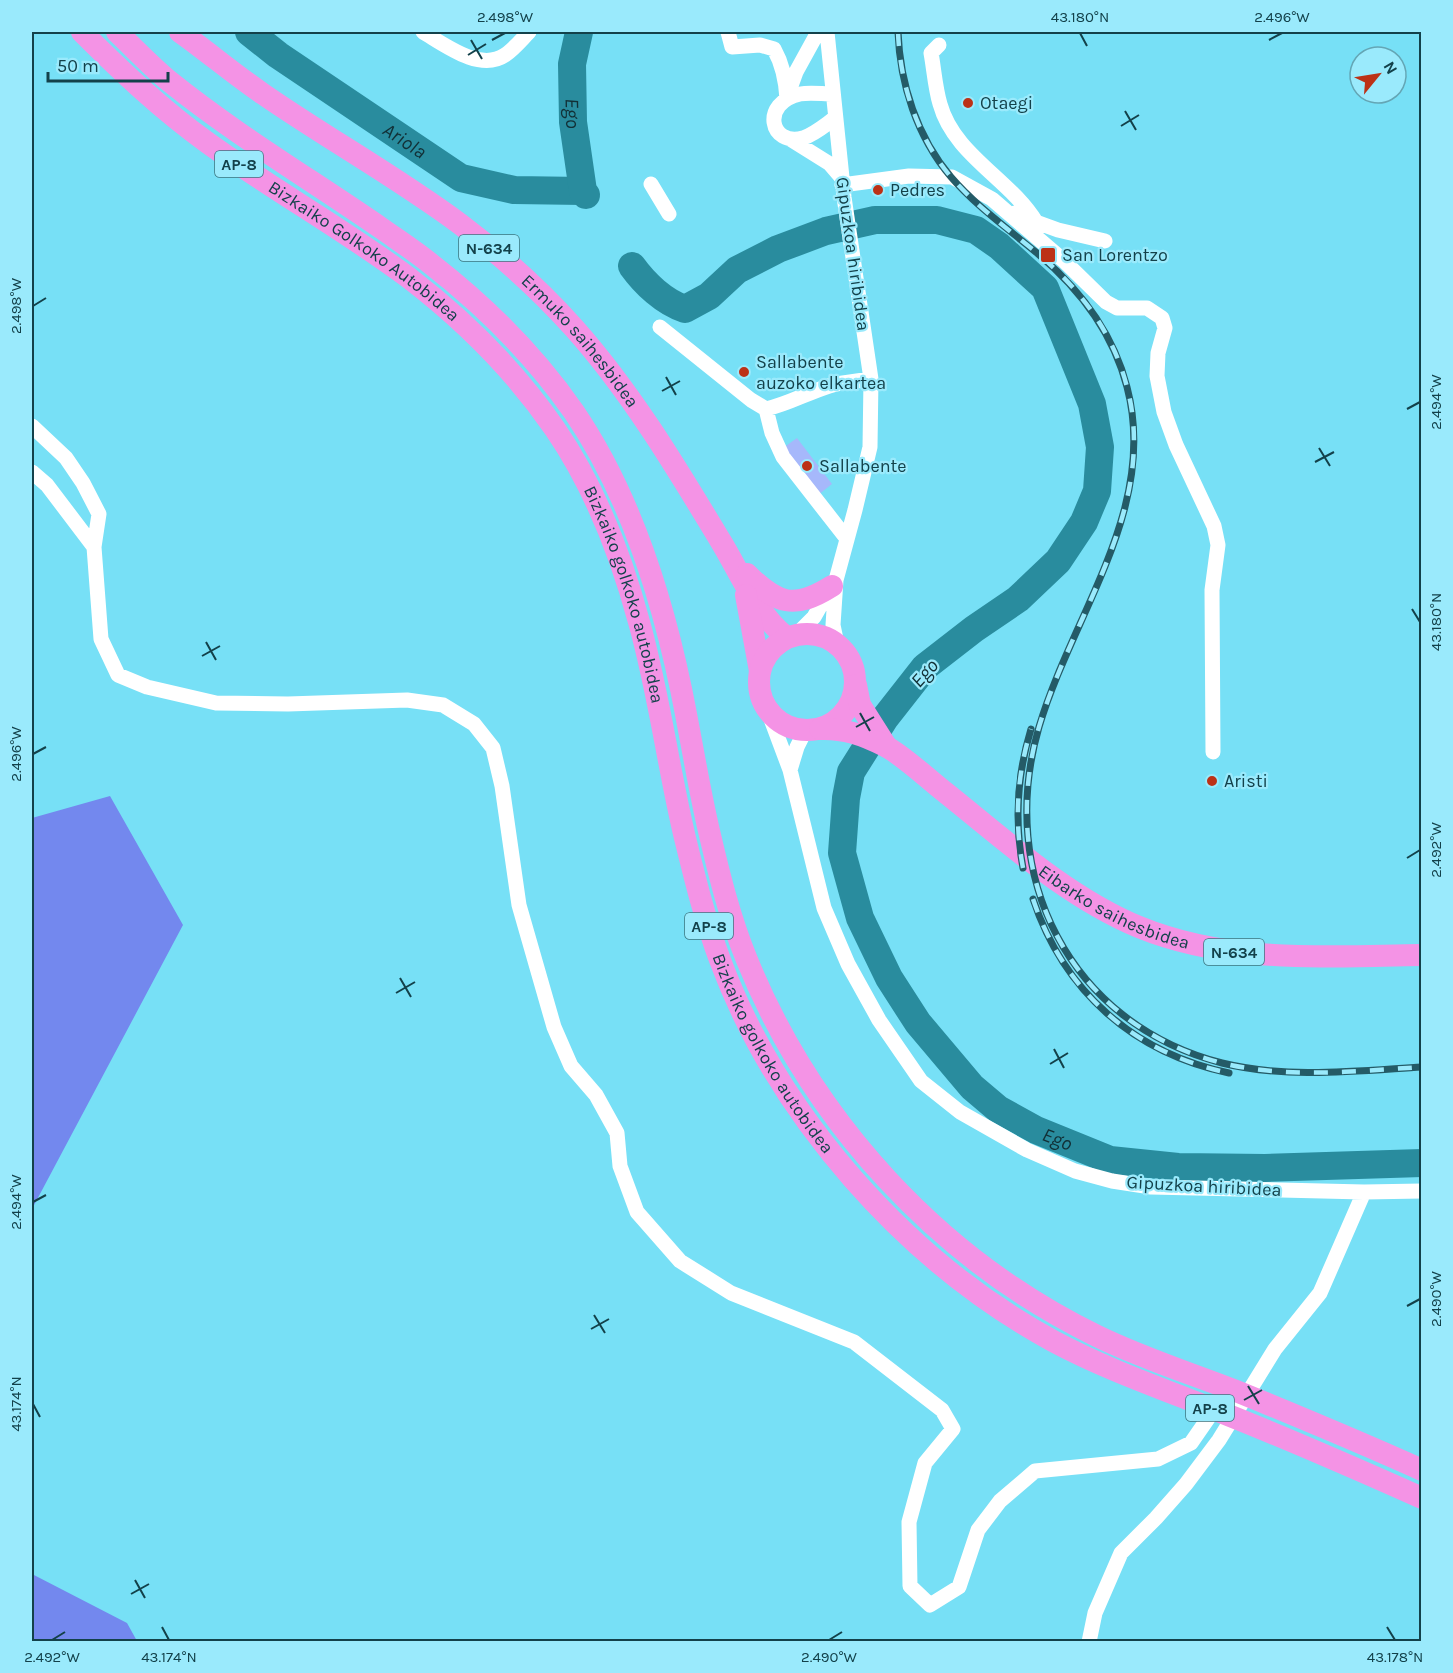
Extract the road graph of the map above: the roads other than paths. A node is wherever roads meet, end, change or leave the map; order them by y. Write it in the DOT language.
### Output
graph roads {
  1 [pos="82,32"];
  2 [pos="117,32"];
  3 [pos="180,32"];
  4 [pos="423,32"];
  5 [pos="529,32"];
  6 [pos="728,32"];
  7 [pos="818,32"];
  8 [pos="827,32"];
  9 [pos="939,45"];
  10 [pos="833,94"];
  11 [pos="787,99"];
  12 [pos="836,118"];
  13 [pos="790,139"];
  14 [pos="842,182"];
  15 [pos="651,183"];
  16 [pos="992,199"];
  17 [pos="669,214"];
  18 [pos="1036,222"];
  19 [pos="1105,241"];
  20 [pos="497,322"];
  21 [pos="660,327"];
  22 [pos="478,338"];
  23 [pos="871,379"];
  24 [pos="766,409"];
  25 [pos="32,426"];
  26 [pos="32,472"];
  27 [pos="847,539"];
  28 [pos="722,542"];
  29 [pos="94,547"];
  30 [pos="743,582"];
  31 [pos="834,583"];
  32 [pos="791,636"];
  33 [pos="837,644"];
  34 [pos="760,671"];
  35 [pos="856,685"];
  36 [pos="768,711"];
  37 [pos="865,729"];
  38 [pos="813,730"];
  39 [pos="1213,752"];
  40 [pos="790,770"];
  41 [pos="1422,955"];
  42 [pos="1422,1191"];
  43 [pos="1364,1192"];
  44 [pos="1245,1398"];
  45 [pos="1422,1470"];
  46 [pos="1422,1498"];
  47 [pos="1089,1641"];
  1 -- 22 [label="highway, Bizkaiko Golkoko Autobidea / AP-8"];
  2 -- 20 [label="highway, Bizkaiko Golkoko Autobidea / AP-8"];
  3 -- 28 [label="highway, Ermuko saihesbidea / N-634"];
  4 -- 5 [label="street"];
  6 -- 11 [label="street"];
  7 -- 11 [label="street"];
  8 -- 10 [label="street, Gipuzkoa hiribidea"];
  9 -- 18 [label="street"];
  10 -- 11 [label="street"];
  10 -- 12 [label="street, Gipuzkoa hiribidea"];
  11 -- 13 [label="street"];
  12 -- 13 [label="street"];
  12 -- 14 [label="street, Gipuzkoa hiribidea"];
  13 -- 14 [label="street"];
  14 -- 16 [label="street"];
  14 -- 23 [label="street, Gipuzkoa hiribidea"];
  15 -- 17 [label="street"];
  16 -- 18 [label="street"];
  16 -- 39 [label="street"];
  18 -- 19 [label="street"];
  20 -- 45 [label="highway, Bizkaiko golkoko autobidea / AP-8"];
  21 -- 24 [label="street"];
  22 -- 46 [label="highway, Bizkaiko golkoko autobidea / AP-8"];
  23 -- 24 [label="street"];
  23 -- 27 [label="street, Gipuzkoa hiribidea"];
  24 -- 27 [label="street"];
  25 -- 29 [label="street"];
  26 -- 29 [label="street"];
  27 -- 31 [label="street, Gipuzkoa hiribidea"];
  28 -- 30 [label="highway, Ermuko saihesbidea / N-634"];
  28 -- 31 [label="highway"];
  29 -- 44 [label="street"];
  30 -- 32 [label="highway"];
  30 -- 34 [label="highway"];
  31 -- 32 [label="street"];
  31 -- 33 [label="street"];
  32 -- 33 [label="highway"];
  32 -- 34 [label="highway"];
  33 -- 35 [label="highway"];
  34 -- 36 [label="highway"];
  35 -- 37 [label="highway"];
  35 -- 38 [label="highway"];
  36 -- 38 [label="highway"];
  36 -- 40 [label="street, Gipuzkoa hiribidea"];
  37 -- 38 [label="highway, Eibarko saihesbidea"];
  37 -- 41 [label="highway, Eibarko saihesbidea / N-634"];
  38 -- 40 [label="street"];
  40 -- 43 [label="street, Gipuzkoa hiribidea"];
  42 -- 43 [label="street, Gipuzkoa hiribidea"];
  43 -- 44 [label="street"];
  44 -- 47 [label="street"];
}
